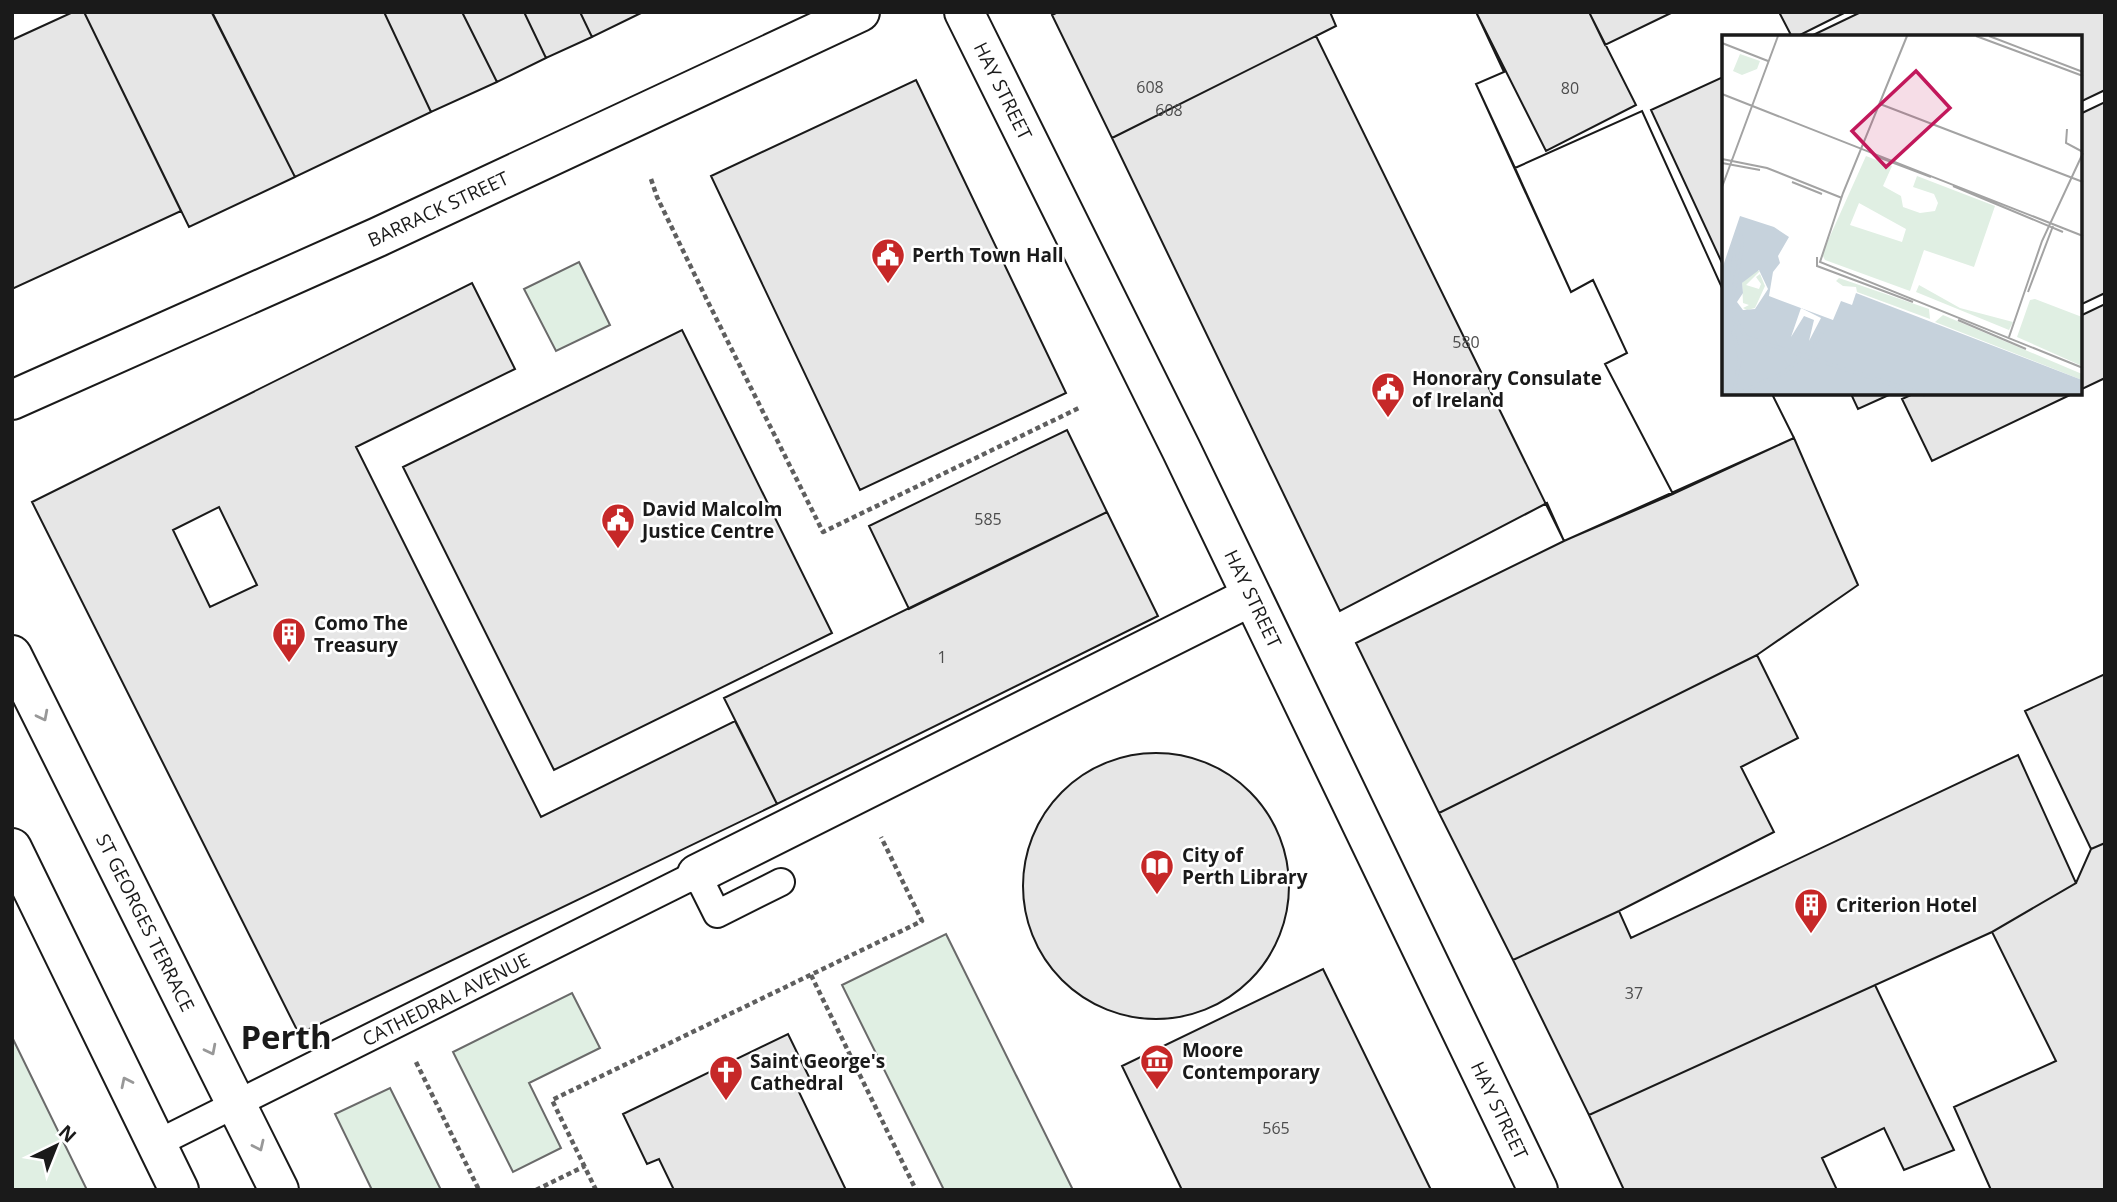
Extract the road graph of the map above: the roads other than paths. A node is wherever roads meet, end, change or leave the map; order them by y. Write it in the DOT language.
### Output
graph roads {
  1 [pos="860,12"];
  2 [pos="964,12"];
  3 [pos="12,400"];
  4 [pos="1250,597"];
  5 [pos="12,655"];
  6 [pos="12,848"];
  7 [pos="697,874"];
  8 [pos="781,882"];
  9 [pos="238,1103"];
  10 [pos="156,1144"];
  11 [pos="179,1190"];
  12 [pos="279,1190"];
  13 [pos="1538,1190"];
  1 -- 3 [label="main road, BARRACK STREET"];
  2 -- 4 [label="main road, HAY STREET"];
  4 -- 7 [label="main road"];
  4 -- 13 [label="main road, HAY STREET"];
  5 -- 9 [label="main road, ST GEORGES TERRACE, one-way"];
  10 -- 6 [label="main road, one-way"];
  7 -- 8 [label="lane"];
  7 -- 9 [label="lane, CATHEDRAL AVENUE"];
  9 -- 10 [label="lane, CATHEDRAL AVENUE"];
  9 -- 12 [label="main road, ST GEORGES TERRACE, one-way"];
  10 -- 11 [label="main road"];
}
